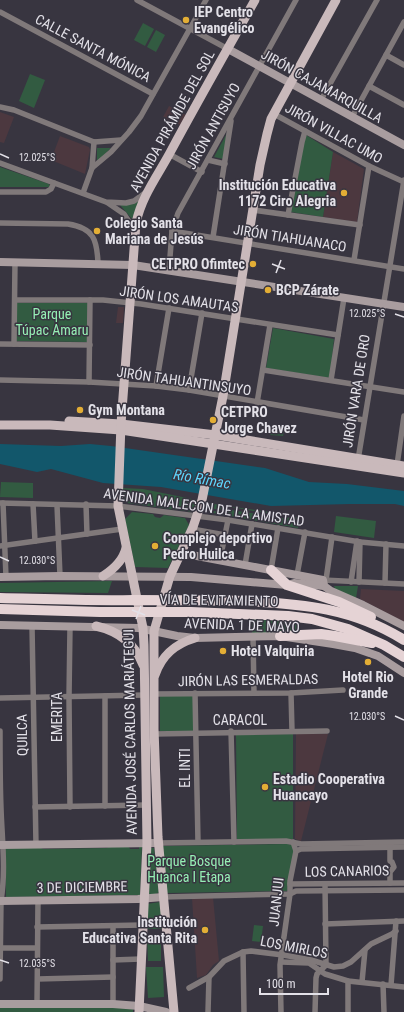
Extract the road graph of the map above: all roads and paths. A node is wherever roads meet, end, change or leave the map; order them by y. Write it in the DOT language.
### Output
graph roads {
  1 [pos="137,0"];
  2 [pos="206,0"];
  3 [pos="255,0"];
  4 [pos="296,0"];
  5 [pos="336,0"];
  6 [pos="377,0"];
  7 [pos="0,12"];
  8 [pos="404,22"];
  9 [pos="190,28"];
  10 [pos="228,49"];
  11 [pos="386,55"];
  12 [pos="404,65"];
  13 [pos="259,67"];
  14 [pos="290,83"];
  15 [pos="369,86"];
  16 [pos="153,94"];
  17 [pos="321,100"];
  18 [pos="404,105"];
  19 [pos="0,107"];
  20 [pos="274,114"];
  21 [pos="232,117"];
  22 [pos="352,117"];
  23 [pos="305,131"];
  24 [pos="121,140"];
  25 [pos="94,142"];
  26 [pos="404,145"];
  27 [pos="169,154"];
  28 [pos="208,160"];
  29 [pos="0,163"];
  30 [pos="225,164"];
  31 [pos="369,166"];
  32 [pos="92,168"];
  33 [pos="202,172"];
  34 [pos="404,181"];
  35 [pos="54,183"];
  36 [pos="0,192"];
  37 [pos="147,192"];
  38 [pos="83,193"];
  39 [pos="106,202"];
  40 [pos="253,210"];
  41 [pos="288,215"];
  42 [pos="0,224"];
  43 [pos="360,225"];
  44 [pos="135,231"];
  45 [pos="172,231"];
  46 [pos="213,237"];
  47 [pos="247,243"];
  48 [pos="354,260"];
  49 [pos="0,262"];
  50 [pos="15,262"];
  51 [pos="98,263"];
  52 [pos="133,265"];
  53 [pos="389,267"];
  54 [pos="404,269"];
  55 [pos="169,270"];
  56 [pos="241,282"];
  57 [pos="344,298"];
  58 [pos="15,300"];
  59 [pos="90,300"];
  60 [pos="130,302"];
  61 [pos="383,304"];
  62 [pos="404,307"];
  63 [pos="169,308"];
  64 [pos="202,313"];
  65 [pos="236,319"];
  66 [pos="270,325"];
  67 [pos="338,335"];
  68 [pos="0,344"];
  69 [pos="14,344"];
  70 [pos="90,345"];
  71 [pos="263,370"];
  72 [pos="0,380"];
  73 [pos="331,380"];
  74 [pos="90,382"];
  75 [pos="124,383"];
  76 [pos="156,386"];
  77 [pos="369,386"];
  78 [pos="189,390"];
  79 [pos="404,392"];
  80 [pos="223,396"];
  81 [pos="257,403"];
  82 [pos="404,416"];
  83 [pos="364,420"];
  84 [pos="0,421"];
  85 [pos="0,425"];
  86 [pos="121,430"];
  87 [pos="214,443"];
  88 [pos="357,461"];
  89 [pos="400,465"];
  90 [pos="404,473"];
  91 [pos="2,503"];
  92 [pos="33,504"];
  93 [pos="86,504"];
  94 [pos="57,505"];
  95 [pos="118,506"];
  96 [pos="198,516"];
  97 [pos="228,520"];
  98 [pos="252,524"];
  99 [pos="278,528"];
  100 [pos="122,529"];
  101 [pos="192,529"];
  102 [pos="305,532"];
  103 [pos="87,534"];
  104 [pos="225,535"];
  105 [pos="332,537"];
  106 [pos="59,538"];
  107 [pos="35,541"];
  108 [pos="358,542"];
  109 [pos="386,544"];
  110 [pos="3,545"];
  111 [pos="404,546"];
  112 [pos="126,547"];
  113 [pos="181,553"];
  114 [pos="220,560"];
  115 [pos="245,565"];
  116 [pos="271,570"];
  117 [pos="297,575"];
  118 [pos="60,576"];
  119 [pos="102,576"];
  120 [pos="170,576"];
  121 [pos="3,577"];
  122 [pos="133,577"];
  123 [pos="324,582"];
  124 [pos="351,582"];
  125 [pos="359,582"];
  126 [pos="384,583"];
  127 [pos="404,584"];
  128 [pos="287,585"];
  129 [pos="0,598"];
  130 [pos="0,609"];
  131 [pos="0,625"];
  132 [pos="32,626"];
  133 [pos="96,626"];
  134 [pos="404,626"];
  135 [pos="70,627"];
  136 [pos="143,628"];
  137 [pos="154,631"];
  138 [pos="394,634"];
  139 [pos="253,636"];
  140 [pos="280,636"];
  141 [pos="195,638"];
  142 [pos="404,640"];
  143 [pos="384,645"];
  144 [pos="404,657"];
  145 [pos="145,668"];
  146 [pos="404,674"];
  147 [pos="154,682"];
  148 [pos="343,690"];
  149 [pos="196,693"];
  150 [pos="254,693"];
  151 [pos="291,693"];
  152 [pos="149,695"];
  153 [pos="105,696"];
  154 [pos="69,697"];
  155 [pos="0,698"];
  156 [pos="33,698"];
  157 [pos="0,731"];
  158 [pos="292,731"];
  159 [pos="327,731"];
  160 [pos="197,732"];
  161 [pos="230,732"];
  162 [pos="154,734"];
  163 [pos="146,805"];
  164 [pos="70,806"];
  165 [pos="105,806"];
  166 [pos="35,807"];
  167 [pos="0,808"];
  168 [pos="198,842"];
  169 [pos="234,842"];
  170 [pos="293,842"];
  171 [pos="404,842"];
  172 [pos="147,843"];
  173 [pos="158,843"];
  174 [pos="2,845"];
  175 [pos="36,845"];
  176 [pos="390,847"];
  177 [pos="404,847"];
  178 [pos="296,851"];
  179 [pos="381,883"];
  180 [pos="390,883"];
  181 [pos="404,883"];
  182 [pos="290,884"];
  183 [pos="325,884"];
  184 [pos="381,890"];
  185 [pos="404,890"];
  186 [pos="325,891"];
  187 [pos="290,894"];
  188 [pos="163,897"];
  189 [pos="144,899"];
  190 [pos="38,900"];
  191 [pos="0,901"];
  192 [pos="396,921"];
  193 [pos="404,921"];
  194 [pos="325,924"];
  195 [pos="143,925"];
  196 [pos="113,926"];
  197 [pos="37,927"];
  198 [pos="396,931"];
  199 [pos="0,936"];
  200 [pos="0,948"];
  201 [pos="37,948"];
  202 [pos="366,950"];
  203 [pos="243,952"];
  204 [pos="283,955"];
  205 [pos="141,959"];
  206 [pos="113,960"];
  207 [pos="281,962"];
  208 [pos="326,965"];
  209 [pos="320,971"];
  210 [pos="113,977"];
  211 [pos="209,977"];
  212 [pos="0,979"];
  213 [pos="38,979"];
  214 [pos="348,980"];
  215 [pos="362,982"];
  216 [pos="383,984"];
  217 [pos="391,985"];
  218 [pos="404,987"];
  219 [pos="189,988"];
  220 [pos="0,1004"];
  221 [pos="37,1004"];
  222 [pos="113,1004"];
  223 [pos="139,1009"];
  224 [pos="166,1012"];
  225 [pos="174,1012"];
  226 [pos="208,1012"];
  227 [pos="244,1012"];
  228 [pos="281,1012"];
  229 [pos="315,1012"];
  230 [pos="348,1012"];
  231 [pos="384,1012"];
  1 -- 9 [label="street"];
  2 -- 9 [label="street"];
  3 -- 10 [label="main road, AVENIDA PIRÁMIDE DEL SOL"];
  4 -- 13 [label="street, JIRÓN ANTISUYO"];
  5 -- 14 [label="main road, AVENIDA JOSÉ CARLOS MARIÁTEGUI"];
  6 -- 17 [label="street"];
  7 -- 16 [label="street, CALLE SANTA MÓNICA"];
  8 -- 11 [label="street"];
  9 -- 10 [label="street"];
  9 -- 16 [label="street"];
  10 -- 13 [label="street, JIRÓN CAJAMARQUILLA"];
  10 -- 27 [label="main road, AVENIDA PIRÁMIDE DEL SOL"];
  11 -- 12 [label="street"];
  11 -- 15 [label="street"];
  13 -- 14 [label="street, JIRÓN CAJAMARQUILLA"];
  13 -- 21 [label="street, JIRÓN ANTISUYO"];
  14 -- 17 [label="street, JIRÓN CAJAMARQUILLA"];
  14 -- 20 [label="main road, AVENIDA JOSÉ CARLOS MARIÁTEGUI"];
  15 -- 18 [label="street"];
  15 -- 22 [label="street"];
  16 -- 24 [label="street"];
  17 -- 22 [label="street, JIRÓN CAJAMARQUILLA"];
  19 -- 25 [label="street"];
  20 -- 23 [label="street, JIRÓN VILLAC UMO"];
  20 -- 40 [label="main road, AVENIDA JOSÉ CARLOS MARIÁTEGUI"];
  21 -- 28 [label="street, JIRÓN ANTISUYO"];
  21 -- 30 [label="street"];
  22 -- 26 [label="street, JIRÓN CAJAMARQUILLA"];
  23 -- 31 [label="street, JIRÓN VILLAC UMO"];
  23 -- 41 [label="street"];
  24 -- 25 [label="street"];
  24 -- 32 [label="street"];
  25 -- 32 [label="street"];
  27 -- 33 [label="street"];
  27 -- 37 [label="main road, AVENIDA PIRÁMIDE DEL SOL"];
  28 -- 30 [label="street"];
  28 -- 33 [label="street, JIRÓN ANTISUYO"];
  29 -- 35 [label="street"];
  30 -- 46 [label="street"];
  31 -- 34 [label="street, JIRÓN VILLAC UMO"];
  31 -- 43 [label="street"];
  32 -- 38 [label="street"];
  33 -- 45 [label="street, JIRÓN ANTISUYO"];
  34 -- 53 [label="street, JIRÓN VARA DE ORO"];
  35 -- 36 [label="street"];
  35 -- 38 [label="street"];
  37 -- 39 [label="street"];
  37 -- 44 [label="main road, AVENIDA PIRÁMIDE DEL SOL"];
  38 -- 39 [label="street"];
  39 -- 44 [label="street"];
  40 -- 41 [label="street"];
  40 -- 47 [label="main road, AVENIDA JOSÉ CARLOS MARIÁTEGUI"];
  41 -- 43 [label="street"];
  42 -- 51 [label="street"];
  43 -- 48 [label="street"];
  44 -- 52 [label="main road, AVENIDA PIRÁMIDE DEL SOL"];
  45 -- 46 [label="street, JIRÓN TIAHUANACO"];
  45 -- 55 [label="street, JIRÓN ANTISUYO"];
  46 -- 47 [label="street, JIRÓN TIAHUANACO"];
  47 -- 48 [label="street, JIRÓN TIAHUANACO"];
  47 -- 56 [label="main road, AVENIDA JOSÉ CARLOS MARIÁTEGUI"];
  48 -- 53 [label="street, JIRÓN TIAHUANACO"];
  49 -- 50 [label="street"];
  50 -- 51 [label="street"];
  50 -- 58 [label="street"];
  51 -- 52 [label="street"];
  52 -- 55 [label="street"];
  52 -- 60 [label="main road, AVENIDA PIRÁMIDE DEL SOL"];
  53 -- 54 [label="street, JIRÓN TIAHUANACO"];
  53 -- 61 [label="street, JIRÓN VARA DE ORO"];
  55 -- 56 [label="street"];
  56 -- 57 [label="street"];
  56 -- 65 [label="main road, AVENIDA JOSÉ CARLOS MARIÁTEGUI"];
  57 -- 61 [label="street"];
  57 -- 67 [label="street"];
  58 -- 59 [label="street, JIRÓN LOS AMAUTAS"];
  58 -- 69 [label="street"];
  59 -- 60 [label="street, JIRÓN LOS AMAUTAS"];
  59 -- 70 [label="street"];
  60 -- 63 [label="street, JIRÓN LOS AMAUTAS"];
  60 -- 75 [label="main road, AVENIDA PIRÁMIDE DEL SOL"];
  61 -- 62 [label="street"];
  61 -- 77 [label="street, JIRÓN VARA DE ORO"];
  63 -- 64 [label="street, JIRÓN LOS AMAUTAS"];
  63 -- 76 [label="street"];
  64 -- 65 [label="street, JIRÓN LOS AMAUTAS"];
  64 -- 78 [label="street"];
  65 -- 66 [label="street, JIRÓN LOS AMAUTAS"];
  65 -- 80 [label="main road, AVENIDA JOSÉ CARLOS MARIÁTEGUI"];
  66 -- 67 [label="street, JIRÓN LOS AMAUTAS"];
  66 -- 71 [label="street"];
  67 -- 73 [label="street"];
  68 -- 69 [label="street"];
  69 -- 70 [label="street"];
  70 -- 74 [label="street"];
  71 -- 73 [label="street"];
  71 -- 81 [label="street"];
  72 -- 74 [label="street, JIRÓN TAHUANTINSUYO"];
  73 -- 77 [label="street"];
  74 -- 75 [label="street, JIRÓN TAHUANTINSUYO"];
  75 -- 76 [label="street, JIRÓN TAHUANTINSUYO"];
  75 -- 86 [label="main road, AVENIDA PIRÁMIDE DEL SOL"];
  76 -- 78 [label="street, JIRÓN TAHUANTINSUYO"];
  77 -- 79 [label="street"];
  77 -- 83 [label="street, JIRÓN VARA DE ORO"];
  78 -- 80 [label="street, JIRÓN TAHUANTINSUYO"];
  80 -- 81 [label="street, JIRÓN TAHUANTINSUYO"];
  80 -- 87 [label="main road, AVENIDA JOSÉ CARLOS MARIÁTEGUI"];
  81 -- 83 [label="street, JIRÓN TAHUANTINSUYO"];
  82 -- 89 [label="street"];
  83 -- 88 [label="street, JIRÓN VARA DE ORO"];
  84 -- 86 [label="main road"];
  85 -- 86 [label="main road"];
  86 -- 87 [label="main road"];
  86 -- 87 [label="main road"];
  86 -- 95 [label="main road, AVENIDA JOSÉ CARLOS MARIÁTEGUI"];
  87 -- 88 [label="main road"];
  87 -- 96 [label="main road, AVENIDA JOSÉ CARLOS MARIÁTEGUI"];
  88 -- 89 [label="main road"];
  88 -- 90 [label="main road"];
  91 -- 92 [label="street, AVENIDA MALECON DE LA AMISTAD"];
  91 -- 110 [label="street"];
  92 -- 94 [label="street, AVENIDA MALECON DE LA AMISTAD"];
  92 -- 107 [label="street"];
  93 -- 94 [label="street, AVENIDA MALECON DE LA AMISTAD"];
  93 -- 95 [label="street, AVENIDA MALECON DE LA AMISTAD"];
  93 -- 103 [label="street"];
  94 -- 106 [label="street"];
  95 -- 96 [label="street, AVENIDA MALECON DE LA AMISTAD"];
  95 -- 100 [label="main road, AVENIDA JOSÉ CARLOS MARIÁTEGUI"];
  96 -- 97 [label="street, AVENIDA MALECON DE LA AMISTAD"];
  96 -- 101 [label="main road, AVENIDA JOSÉ CARLOS MARIÁTEGUI"];
  97 -- 98 [label="street, AVENIDA MALECON DE LA AMISTAD"];
  97 -- 104 [label="street"];
  98 -- 99 [label="street, AVENIDA MALECON DE LA AMISTAD"];
  98 -- 115 [label="street"];
  99 -- 102 [label="street, AVENIDA MALECON DE LA AMISTAD"];
  99 -- 116 [label="street"];
  100 -- 103 [label="street"];
  100 -- 112 [label="main road, AVENIDA JOSÉ CARLOS MARIÁTEGUI"];
  101 -- 104 [label="street"];
  101 -- 113 [label="main road, AVENIDA JOSÉ CARLOS MARIÁTEGUI"];
  102 -- 105 [label="street, AVENIDA MALECON DE LA AMISTAD"];
  102 -- 117 [label="street"];
  103 -- 106 [label="street"];
  104 -- 114 [label="street"];
  105 -- 108 [label="street, AVENIDA MALECON DE LA AMISTAD"];
  105 -- 123 [label="street"];
  106 -- 107 [label="street"];
  106 -- 118 [label="street"];
  107 -- 110 [label="street"];
  108 -- 109 [label="street, AVENIDA MALECON DE LA AMISTAD"];
  108 -- 124 [label="street"];
  108 -- 125 [label="street"];
  109 -- 111 [label="street, AVENIDA MALECON DE LA AMISTAD"];
  109 -- 126 [label="street"];
  110 -- 121 [label="street"];
  112 -- 119 [label="main road"];
  112 -- 122 [label="main road, AVENIDA JOSÉ CARLOS MARIÁTEGUI"];
  113 -- 114 [label="street"];
  113 -- 120 [label="main road, AVENIDA JOSÉ CARLOS MARIÁTEGUI"];
  114 -- 115 [label="street"];
  115 -- 116 [label="street"];
  116 -- 117 [label="street"];
  116 -- 128 [label="highway"];
  117 -- 123 [label="street"];
  118 -- 119 [label="street"];
  118 -- 121 [label="street"];
  119 -- 122 [label="street"];
  120 -- 122 [label="street"];
  120 -- 128 [label="street"];
  120 -- 137 [label="main road, AVENIDA JOSÉ CARLOS MARIÁTEGUI"];
  122 -- 136 [label="main road, AVENIDA JOSÉ CARLOS MARIÁTEGUI"];
  123 -- 124 [label="street"];
  123 -- 128 [label="street"];
  123 -- 134 [label="street"];
  124 -- 125 [label="street"];
  125 -- 126 [label="street"];
  126 -- 127 [label="street"];
  128 -- 138 [label="highway"];
  129 -- 138 [label="highway, VÍA DE EVITAMIENTO"];
  130 -- 143 [label="highway, VÍA DE EVITAMIENTO"];
  131 -- 132 [label="street, AVENIDA 1 DE MAYO"];
  132 -- 135 [label="street, AVENIDA 1 DE MAYO"];
  132 -- 156 [label="street, QUILCA"];
  133 -- 135 [label="street, AVENIDA 1 DE MAYO"];
  133 -- 136 [label="street, AVENIDA 1 DE MAYO"];
  133 -- 145 [label="main road"];
  135 -- 154 [label="street, EMERITA"];
  136 -- 137 [label="street, AVENIDA 1 DE MAYO"];
  136 -- 145 [label="main road, AVENIDA JOSÉ CARLOS MARIÁTEGUI"];
  137 -- 141 [label="street, AVENIDA 1 DE MAYO"];
  137 -- 147 [label="main road, AVENIDA JOSÉ CARLOS MARIÁTEGUI"];
  138 -- 142 [label="highway, VÍA DE EVITAMIENTO"];
  139 -- 140 [label="street, AVENIDA 1 DE MAYO"];
  139 -- 141 [label="street, AVENIDA 1 DE MAYO"];
  139 -- 150 [label="street"];
  140 -- 143 [label="highway"];
  140 -- 146 [label="street, AVENIDA 1 DE MAYO"];
  141 -- 147 [label="main road"];
  143 -- 144 [label="highway, VÍA DE EVITAMIENTO"];
  145 -- 152 [label="main road, AVENIDA JOSÉ CARLOS MARIÁTEGUI"];
  147 -- 152 [label="main road, AVENIDA JOSÉ CARLOS MARIÁTEGUI"];
  148 -- 151 [label="street, JIRÓN LAS ESMERALDAS"];
  149 -- 150 [label="street, JIRÓN LAS ESMERALDAS"];
  149 -- 152 [label="street, JIRÓN LAS ESMERALDAS"];
  149 -- 160 [label="street, EL INTI"];
  150 -- 151 [label="street, JIRÓN LAS ESMERALDAS"];
  151 -- 158 [label="street"];
  152 -- 153 [label="street, JIRÓN LAS ESMERALDAS"];
  152 -- 162 [label="main road, AVENIDA JOSÉ CARLOS MARIÁTEGUI"];
  152 -- 163 [label="main road, AVENIDA JOSÉ CARLOS MARIÁTEGUI"];
  153 -- 154 [label="street, JIRÓN LAS ESMERALDAS"];
  153 -- 165 [label="street"];
  154 -- 156 [label="street, JIRÓN LAS ESMERALDAS"];
  154 -- 164 [label="street, EMERITA"];
  155 -- 156 [label="street, JIRÓN LAS ESMERALDAS"];
  156 -- 166 [label="street, QUILCA"];
  157 -- 167 [label="street"];
  158 -- 159 [label="street, CARACOL"];
  158 -- 161 [label="street, CARACOL"];
  160 -- 161 [label="street, CARACOL"];
  160 -- 162 [label="street, CARACOL"];
  160 -- 168 [label="street, EL INTI"];
  161 -- 169 [label="street"];
  162 -- 173 [label="main road, AVENIDA JOSÉ CARLOS MARIÁTEGUI"];
  163 -- 165 [label="street"];
  163 -- 172 [label="main road, AVENIDA JOSÉ CARLOS MARIÁTEGUI"];
  164 -- 165 [label="street"];
  164 -- 166 [label="street"];
  166 -- 175 [label="street, QUILCA"];
  167 -- 174 [label="street"];
  168 -- 169 [label="street"];
  168 -- 173 [label="street"];
  169 -- 170 [label="street"];
  170 -- 171 [label="street"];
  170 -- 178 [label="street, JUANJUI"];
  172 -- 173 [label="street"];
  172 -- 175 [label="street"];
  172 -- 189 [label="main road, AVENIDA JOSÉ CARLOS MARIÁTEGUI"];
  173 -- 188 [label="main road, AVENIDA JOSÉ CARLOS MARIÁTEGUI"];
  174 -- 175 [label="street"];
  174 -- 191 [label="street"];
  176 -- 177 [label="street"];
  176 -- 178 [label="street"];
  176 -- 180 [label="street"];
  178 -- 182 [label="street, JUANJUI"];
  179 -- 180 [label="street, LOS CANARIOS"];
  179 -- 183 [label="street, LOS CANARIOS"];
  179 -- 184 [label="street"];
  180 -- 181 [label="street, LOS CANARIOS"];
  182 -- 183 [label="street, LOS CANARIOS"];
  182 -- 187 [label="street, JUANJUI"];
  183 -- 186 [label="street"];
  184 -- 185 [label="street"];
  184 -- 186 [label="street"];
  186 -- 187 [label="street"];
  186 -- 194 [label="street"];
  187 -- 188 [label="street"];
  187 -- 204 [label="street, JUANJUI"];
  188 -- 189 [label="street, 3 DE DICIEMBRE"];
  188 -- 225 [label="main road, AVENIDA JOSÉ CARLOS MARIÁTEGUI"];
  189 -- 190 [label="street, 3 DE DICIEMBRE"];
  189 -- 195 [label="main road, AVENIDA JOSÉ CARLOS MARIÁTEGUI"];
  190 -- 191 [label="street, 3 DE DICIEMBRE"];
  190 -- 197 [label="street"];
  191 -- 199 [label="street"];
  192 -- 193 [label="street"];
  192 -- 194 [label="street"];
  192 -- 198 [label="street"];
  194 -- 208 [label="street"];
  195 -- 196 [label="street"];
  195 -- 205 [label="main road, AVENIDA JOSÉ CARLOS MARIÁTEGUI"];
  196 -- 197 [label="street"];
  196 -- 206 [label="street"];
  197 -- 201 [label="street"];
  198 -- 202 [label="street, LOS MIRLOS"];
  198 -- 217 [label="street"];
  199 -- 200 [label="street"];
  200 -- 201 [label="street"];
  200 -- 212 [label="street"];
  201 -- 213 [label="street"];
  202 -- 208 [label="street, LOS MIRLOS"];
  202 -- 215 [label="street"];
  203 -- 204 [label="street, LOS MIRLOS"];
  203 -- 211 [label="street, LOS MIRLOS"];
  203 -- 227 [label="street"];
  204 -- 207 [label="street, JUANJUI"];
  204 -- 208 [label="street, LOS MIRLOS"];
  205 -- 206 [label="street"];
  205 -- 223 [label="main road, AVENIDA JOSÉ CARLOS MARIÁTEGUI"];
  206 -- 210 [label="street"];
  207 -- 209 [label="street"];
  207 -- 228 [label="street, JUANJUI"];
  208 -- 209 [label="street"];
  209 -- 214 [label="street"];
  209 -- 229 [label="street"];
  210 -- 213 [label="street"];
  210 -- 222 [label="street"];
  211 -- 219 [label="street, LOS MIRLOS"];
  211 -- 226 [label="street"];
  213 -- 221 [label="street"];
  214 -- 215 [label="street"];
  214 -- 230 [label="street"];
  215 -- 216 [label="street"];
  216 -- 217 [label="street"];
  216 -- 231 [label="street"];
  217 -- 218 [label="street"];
  220 -- 221 [label="street"];
  221 -- 222 [label="street"];
  222 -- 223 [label="street"];
  223 -- 224 [label="street"];
}
